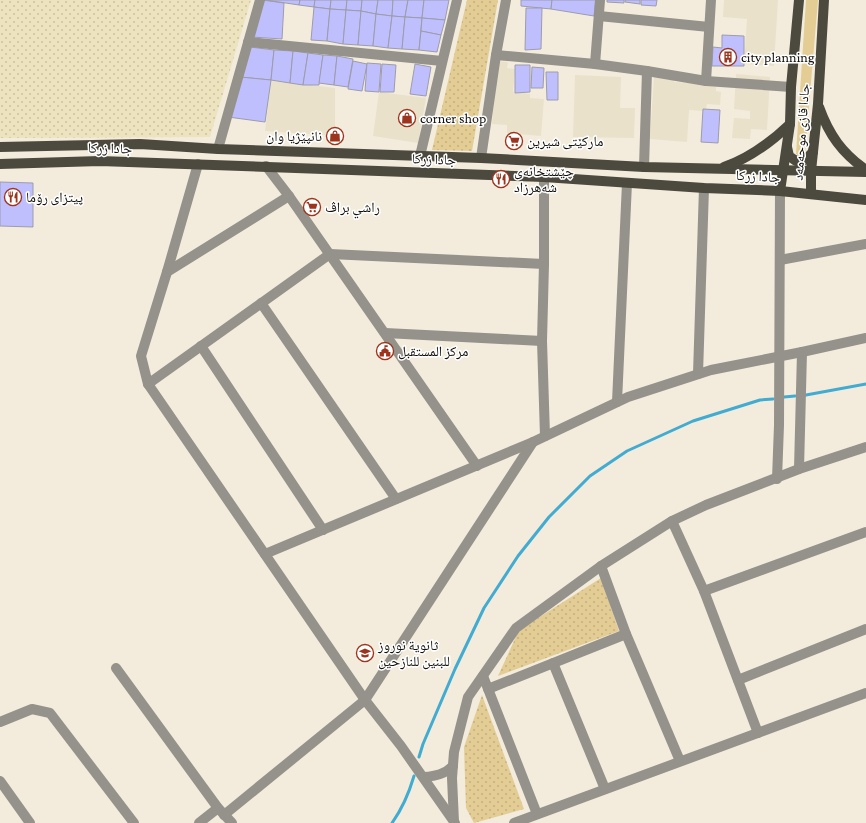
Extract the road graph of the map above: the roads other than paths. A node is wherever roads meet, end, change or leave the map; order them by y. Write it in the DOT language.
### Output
graph roads {
  1 [pos="260,0"];
  2 [pos="457,0"];
  3 [pos="506,0"];
  4 [pos="600,0"];
  5 [pos="711,0"];
  6 [pos="798,0"];
  7 [pos="824,0"];
  8 [pos="599,16"];
  9 [pos="710,28"];
  10 [pos="248,42"];
  11 [pos="496,55"];
  12 [pos="442,61"];
  13 [pos="595,64"];
  14 [pos="647,71"];
  15 [pos="706,81"];
  16 [pos="791,88"];
  17 [pos="818,104"];
  18 [pos="790,124"];
  19 [pos="0,147"];
  20 [pos="787,147"];
  21 [pos="218,149"];
  22 [pos="813,152"];
  23 [pos="420,156"];
  24 [pos="481,158"];
  25 [pos="0,164"];
  26 [pos="198,164"];
  27 [pos="266,166"];
  28 [pos="644,168"];
  29 [pos="717,170"];
  30 [pos="784,170"];
  31 [pos="811,171"];
  32 [pos="866,171"];
  33 [pos="544,177"];
  34 [pos="628,183"];
  35 [pos="704,188"];
  36 [pos="780,191"];
  37 [pos="811,194"];
  38 [pos="289,196"];
  39 [pos="866,200"];
  40 [pos="866,244"];
  41 [pos="330,254"];
  42 [pos="780,260"];
  43 [pos="544,264"];
  44 [pos="167,272"];
  45 [pos="261,303"];
  46 [pos="385,333"];
  47 [pos="866,338"];
  48 [pos="542,341"];
  49 [pos="201,346"];
  50 [pos="802,352"];
  51 [pos="778,357"];
  52 [pos="698,374"];
  53 [pos="148,384"];
  54 [pos="617,402"];
  55 [pos="545,436"];
  56 [pos="534,442"];
  57 [pos="866,447"];
  58 [pos="477,466"];
  59 [pos="799,469"];
  60 [pos="777,479"];
  61 [pos="396,499"];
  62 [pos="672,521"];
  63 [pos="323,530"];
  64 [pos="866,532"];
  65 [pos="265,554"];
  66 [pos="601,566"];
  67 [pos="704,591"];
  68 [pos="866,629"];
  69 [pos="626,634"];
  70 [pos="553,663"];
  71 [pos="116,668"];
  72 [pos="482,676"];
  73 [pos="738,680"];
  74 [pos="488,689"];
  75 [pos="866,693"];
  76 [pos="365,700"];
  77 [pos="0,722"];
  78 [pos="758,733"];
  79 [pos="680,762"];
  80 [pos="453,766"];
  81 [pos="424,777"];
  82 [pos="0,781"];
  83 [pos="605,789"];
  84 [pos="221,812"];
  85 [pos="537,814"];
  86 [pos="455,822"];
  87 [pos="30,823"];
  88 [pos="134,823"];
  89 [pos="199,823"];
  90 [pos="232,823"];
  91 [pos="514,823"];
  1 -- 10 [label="street"];
  2 -- 12 [label="street"];
  3 -- 11 [label="street"];
  4 -- 8 [label="street"];
  5 -- 9 [label="street"];
  6 -- 16 [label="main road, جادا قازی موحەمەد"];
  7 -- 17 [label="main road, جادا قازی موحەمەد"];
  8 -- 9 [label="street"];
  8 -- 13 [label="street"];
  9 -- 15 [label="street"];
  10 -- 12 [label="street"];
  10 -- 21 [label="street"];
  11 -- 13 [label="street"];
  11 -- 24 [label="street"];
  12 -- 23 [label="street"];
  13 -- 14 [label="street"];
  14 -- 15 [label="street"];
  14 -- 28 [label="street"];
  15 -- 16 [label="street"];
  16 -- 18 [label="main road, جادا قازی موحەمەد"];
  17 -- 22 [label="main road, جادا قازی موحەمەد"];
  17 -- 32 [label="main road"];
  18 -- 20 [label="main road, جادا قازی موحەمەد"];
  18 -- 29 [label="main road"];
  19 -- 21 [label="main road, جادا زرکا"];
  20 -- 22 [label="main road"];
  20 -- 30 [label="main road, جادا قازی موحەمەد"];
  21 -- 23 [label="main road, جادا زرکا"];
  22 -- 31 [label="main road, جادا قازی موحەمەد"];
  23 -- 24 [label="main road, جادا زرکا"];
  24 -- 28 [label="main road, جادا زرکا"];
  25 -- 26 [label="main road, جادا زرکا"];
  26 -- 27 [label="main road, جادا زرکا"];
  26 -- 44 [label="street"];
  27 -- 33 [label="main road, جادا زرکا"];
  27 -- 38 [label="street"];
  28 -- 29 [label="main road, جادا زرکا"];
  29 -- 30 [label="main road, جادا زرکا"];
  30 -- 31 [label="main road, جادا زرکا"];
  30 -- 36 [label="main road, جادا قازی موحەمەد"];
  31 -- 32 [label="main road, جادا زرکا"];
  31 -- 37 [label="main road, جادا قازی موحەمەد"];
  33 -- 34 [label="main road, جادا زرکا"];
  33 -- 43 [label="street"];
  34 -- 35 [label="main road, جادا زرکا"];
  34 -- 54 [label="street"];
  35 -- 36 [label="main road, جادا زرکا"];
  35 -- 52 [label="street"];
  36 -- 37 [label="main road, جادا زرکا"];
  36 -- 42 [label="street"];
  37 -- 39 [label="main road, جادا زرکا"];
  38 -- 41 [label="street"];
  38 -- 44 [label="street"];
  40 -- 42 [label="street"];
  41 -- 43 [label="street"];
  41 -- 45 [label="street"];
  41 -- 46 [label="street"];
  42 -- 51 [label="street"];
  43 -- 48 [label="street"];
  44 -- 53 [label="street"];
  45 -- 49 [label="street"];
  45 -- 61 [label="street"];
  46 -- 48 [label="street"];
  46 -- 58 [label="street"];
  47 -- 50 [label="street"];
  48 -- 55 [label="street"];
  49 -- 53 [label="street"];
  49 -- 63 [label="street"];
  50 -- 51 [label="street"];
  50 -- 59 [label="street"];
  51 -- 52 [label="street"];
  51 -- 60 [label="street"];
  52 -- 54 [label="street"];
  53 -- 65 [label="street"];
  54 -- 55 [label="street"];
  55 -- 56 [label="street"];
  56 -- 58 [label="street"];
  56 -- 76 [label="street"];
  57 -- 59 [label="street"];
  58 -- 61 [label="street"];
  59 -- 60 [label="street"];
  60 -- 62 [label="street"];
  61 -- 63 [label="street"];
  62 -- 66 [label="street"];
  62 -- 67 [label="street"];
  63 -- 65 [label="street"];
  64 -- 67 [label="street"];
  65 -- 76 [label="street"];
  66 -- 69 [label="street"];
  66 -- 72 [label="street"];
  67 -- 73 [label="street"];
  68 -- 73 [label="street"];
  69 -- 70 [label="street"];
  69 -- 79 [label="street"];
  70 -- 74 [label="street"];
  70 -- 83 [label="street"];
  71 -- 84 [label="street"];
  72 -- 74 [label="street"];
  72 -- 80 [label="street"];
  73 -- 78 [label="street"];
  74 -- 85 [label="street"];
  75 -- 78 [label="street"];
  76 -- 81 [label="street"];
  76 -- 84 [label="street"];
  77 -- 88 [label="street"];
  78 -- 79 [label="street"];
  79 -- 83 [label="street"];
  80 -- 81 [label="street"];
  80 -- 86 [label="street"];
  81 -- 86 [label="street"];
  82 -- 87 [label="street"];
  83 -- 85 [label="street"];
  84 -- 89 [label="street"];
  84 -- 90 [label="street"];
  85 -- 91 [label="street"];
}
